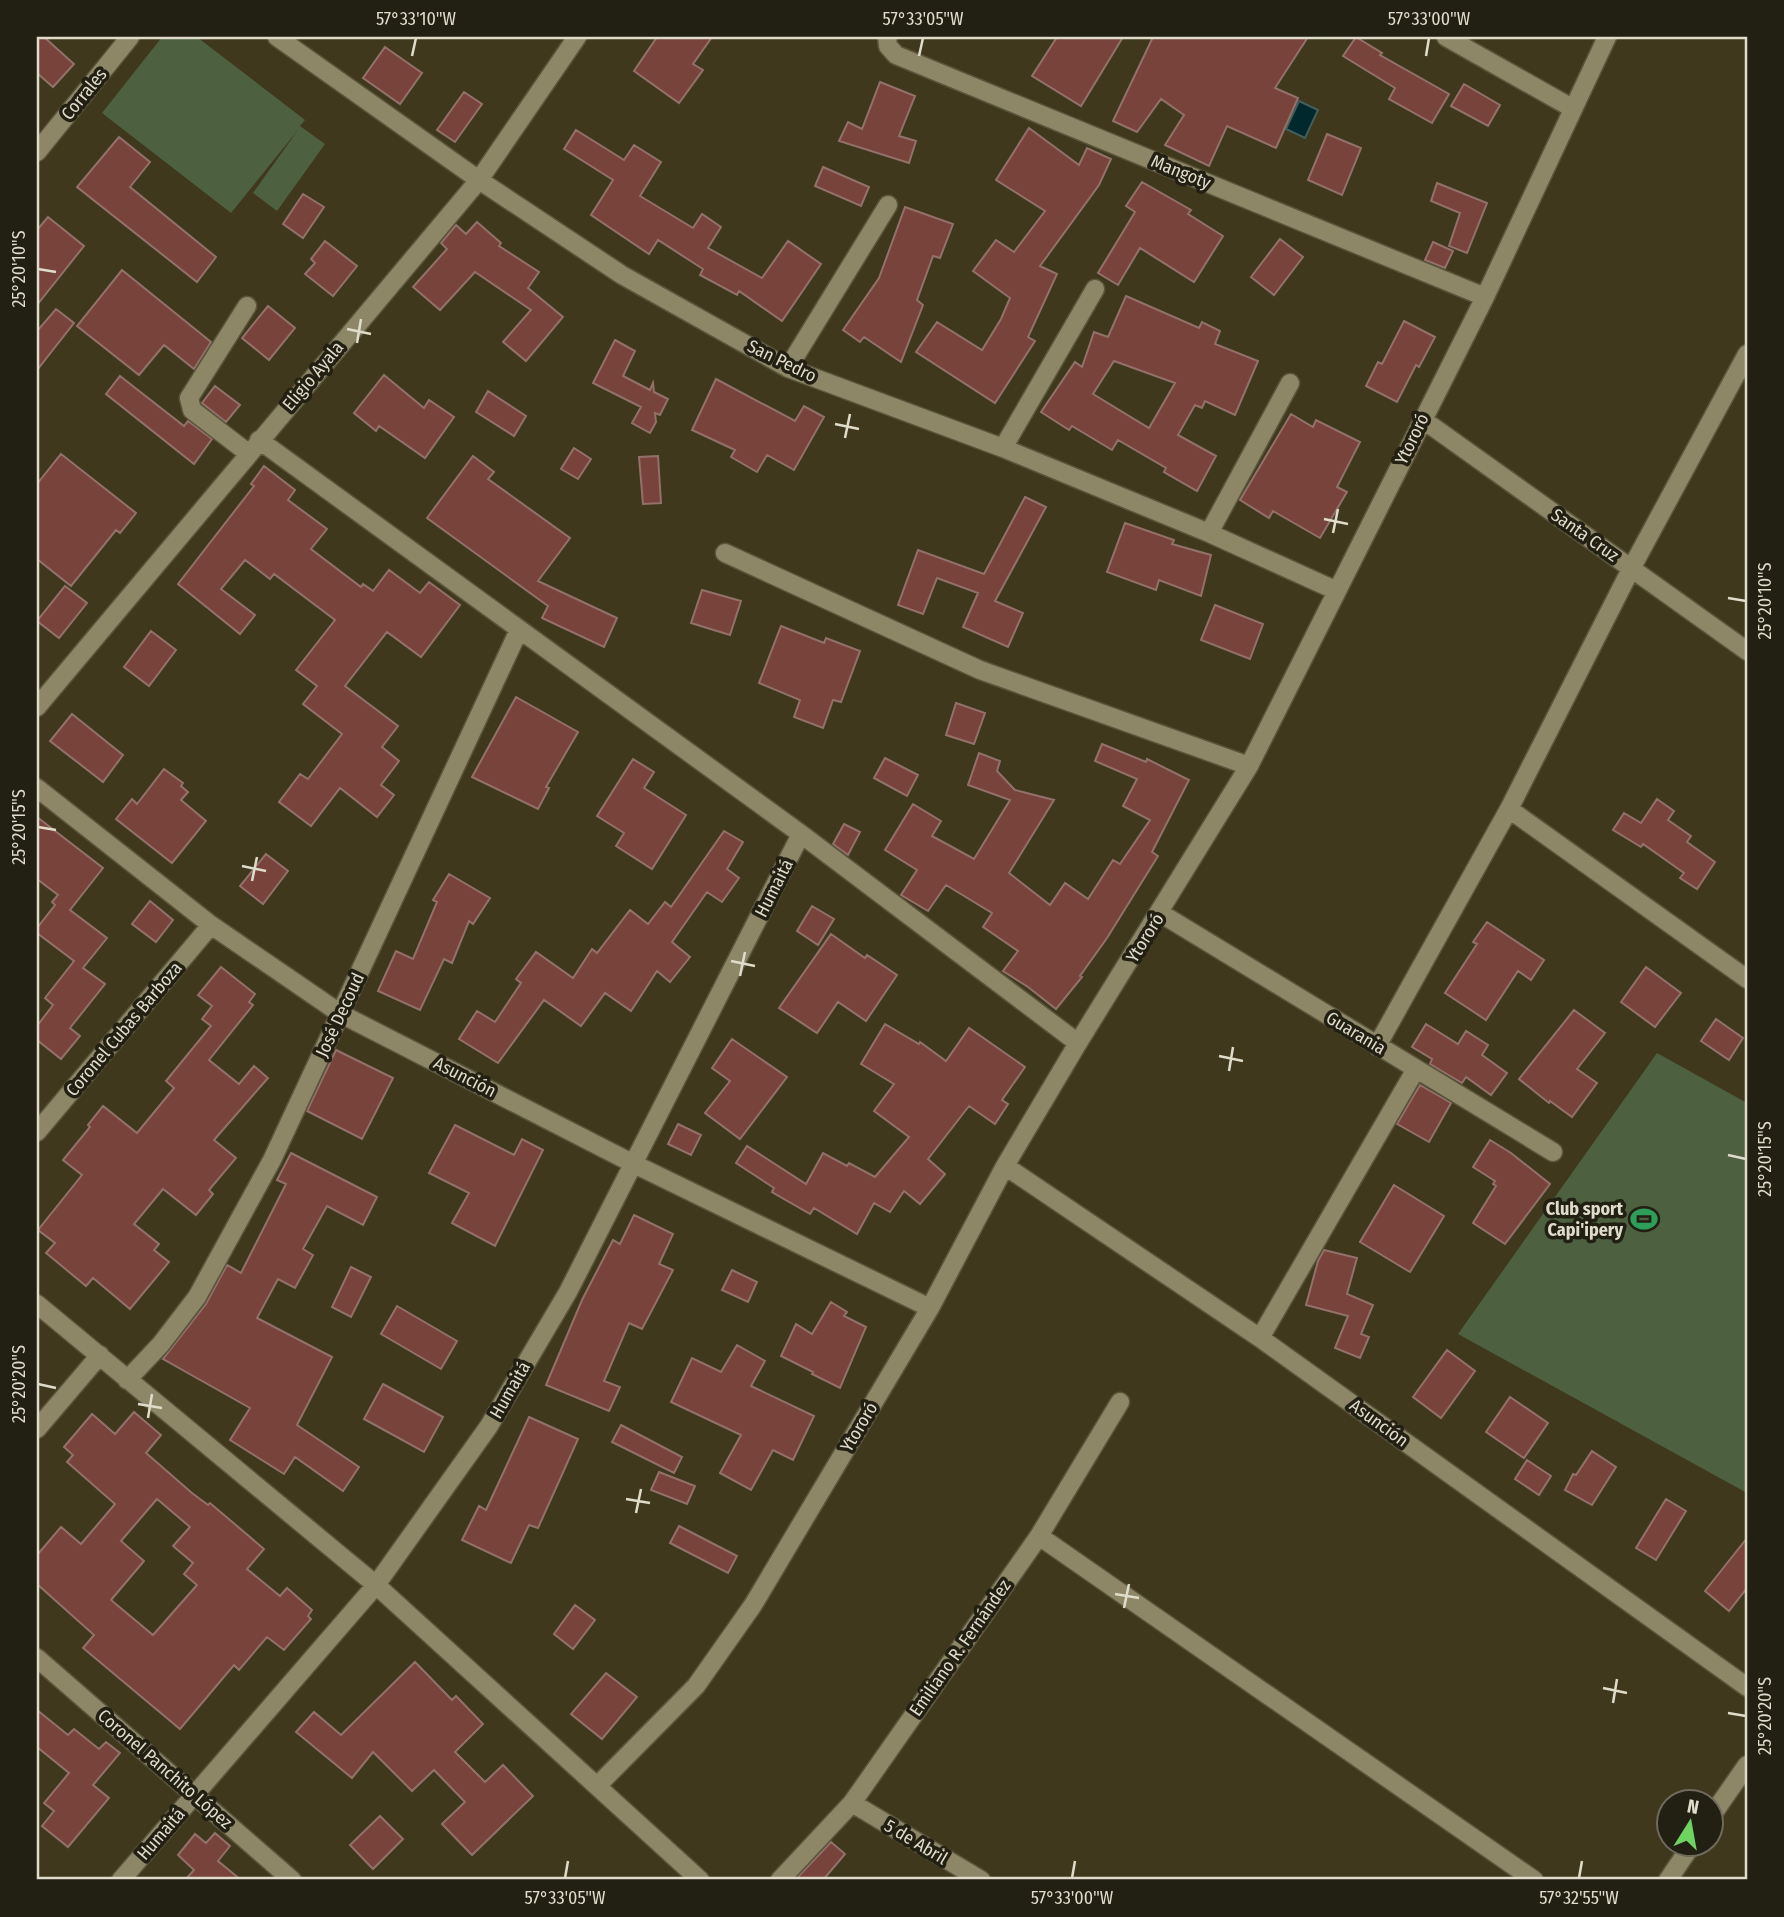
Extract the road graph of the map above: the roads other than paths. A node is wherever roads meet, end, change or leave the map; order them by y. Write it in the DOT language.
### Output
graph roads {
  1 [pos="130,37"];
  2 [pos="277,37"];
  3 [pos="577,37"];
  4 [pos="887,37"];
  5 [pos="1446,37"];
  6 [pos="1607,37"];
  7 [pos="1572,108"];
  8 [pos="37,152"];
  9 [pos="479,180"];
  10 [pos="888,205"];
  11 [pos="1095,289"];
  12 [pos="1485,297"];
  13 [pos="247,306"];
  14 [pos="1747,354"];
  15 [pos="788,368"];
  16 [pos="1290,383"];
  17 [pos="1422,419"];
  18 [pos="253,447"];
  19 [pos="1003,449"];
  20 [pos="1209,533"];
  21 [pos="725,553"];
  22 [pos="1631,569"];
  23 [pos="1337,591"];
  24 [pos="519,630"];
  25 [pos="1747,651"];
  26 [pos="37,707"];
  27 [pos="1249,766"];
  28 [pos="37,788"];
  29 [pos="1510,809"];
  30 [pos="801,834"];
  31 [pos="1160,914"];
  32 [pos="211,925"];
  33 [pos="1747,979"];
  34 [pos="341,1014"];
  35 [pos="1078,1043"];
  36 [pos="1377,1046"];
  37 [pos="1416,1069"];
  38 [pos="37,1132"];
  39 [pos="1553,1152"];
  40 [pos="634,1164"];
  41 [pos="1005,1166"];
  42 [pos="37,1304"];
  43 [pos="930,1308"];
  44 [pos="1260,1338"];
  45 [pos="100,1355"];
  46 [pos="127,1380"];
  47 [pos="1120,1402"];
  48 [pos="37,1429"];
  49 [pos="1039,1536"];
  50 [pos="376,1585"];
  51 [pos="37,1658"];
  52 [pos="1747,1687"];
  53 [pos="1747,1765"];
  54 [pos="597,1786"];
  55 [pos="195,1794"];
  56 [pos="1724,1798"];
  57 [pos="852,1804"];
  58 [pos="1684,1857"];
  59 [pos="121,1880"];
  60 [pos="292,1880"];
  61 [pos="700,1880"];
  62 [pos="780,1880"];
  63 [pos="981,1880"];
  64 [pos="1534,1880"];
  65 [pos="1668,1880"];
  1 -- 8 [label="street, Corrales"];
  2 -- 9 [label="street, San Pedro"];
  3 -- 9 [label="street, Eligio Ayala"];
  4 -- 12 [label="street, Mangoty"];
  5 -- 7 [label="street"];
  6 -- 7 [label="street, Ytororó"];
  7 -- 12 [label="street, Ytororó"];
  9 -- 15 [label="street, San Pedro"];
  9 -- 18 [label="street, Eligio Ayala"];
  10 -- 15 [label="street"];
  11 -- 19 [label="street"];
  12 -- 17 [label="street, Ytororó"];
  13 -- 18 [label="street"];
  14 -- 22 [label="street"];
  15 -- 19 [label="street, San Pedro"];
  16 -- 20 [label="street"];
  17 -- 22 [label="street, Santa Cruz"];
  17 -- 23 [label="street, Ytororó"];
  18 -- 24 [label="street"];
  18 -- 26 [label="street, Eligio Ayala"];
  19 -- 20 [label="street, San Pedro"];
  20 -- 23 [label="street, San Pedro"];
  21 -- 27 [label="street"];
  22 -- 25 [label="street, Santa Cruz"];
  22 -- 29 [label="street"];
  23 -- 27 [label="street, Ytororó"];
  24 -- 30 [label="street"];
  24 -- 34 [label="street, José Decoud"];
  27 -- 31 [label="street, Ytororó"];
  28 -- 32 [label="street, Asunción"];
  29 -- 33 [label="street"];
  29 -- 36 [label="street"];
  30 -- 35 [label="street"];
  30 -- 40 [label="street, Humaitá"];
  31 -- 35 [label="street, Ytororó"];
  31 -- 36 [label="street, Guarania"];
  32 -- 34 [label="street, Asunción"];
  32 -- 38 [label="street, Coronel Cubas Barboza"];
  34 -- 40 [label="street, Asunción"];
  34 -- 46 [label="street, José Decoud"];
  35 -- 41 [label="street, Ytororó"];
  36 -- 37 [label="street, Guarania"];
  37 -- 39 [label="street, Guarania"];
  37 -- 44 [label="street"];
  40 -- 43 [label="street, Asunción"];
  40 -- 50 [label="street, Humaitá"];
  41 -- 43 [label="street, Ytororó"];
  41 -- 44 [label="street, Asunción"];
  42 -- 45 [label="street"];
  43 -- 54 [label="street, Ytororó"];
  44 -- 52 [label="street, Asunción"];
  45 -- 46 [label="street"];
  45 -- 48 [label="street"];
  46 -- 50 [label="street"];
  47 -- 49 [label="street, Emiliano R. Fernández"];
  49 -- 57 [label="street, Emiliano R. Fernández"];
  49 -- 64 [label="street"];
  50 -- 54 [label="street"];
  50 -- 55 [label="street, Humaitá"];
  51 -- 55 [label="street, Coronel Panchito López"];
  53 -- 56 [label="street"];
  54 -- 61 [label="street"];
  55 -- 59 [label="street, Humaitá"];
  55 -- 60 [label="street, Coronel Panchito López"];
  57 -- 62 [label="street, Emiliano R. Fernández"];
  57 -- 63 [label="street, 5 de Abril"];
  58 -- 65 [label="street"];
}
